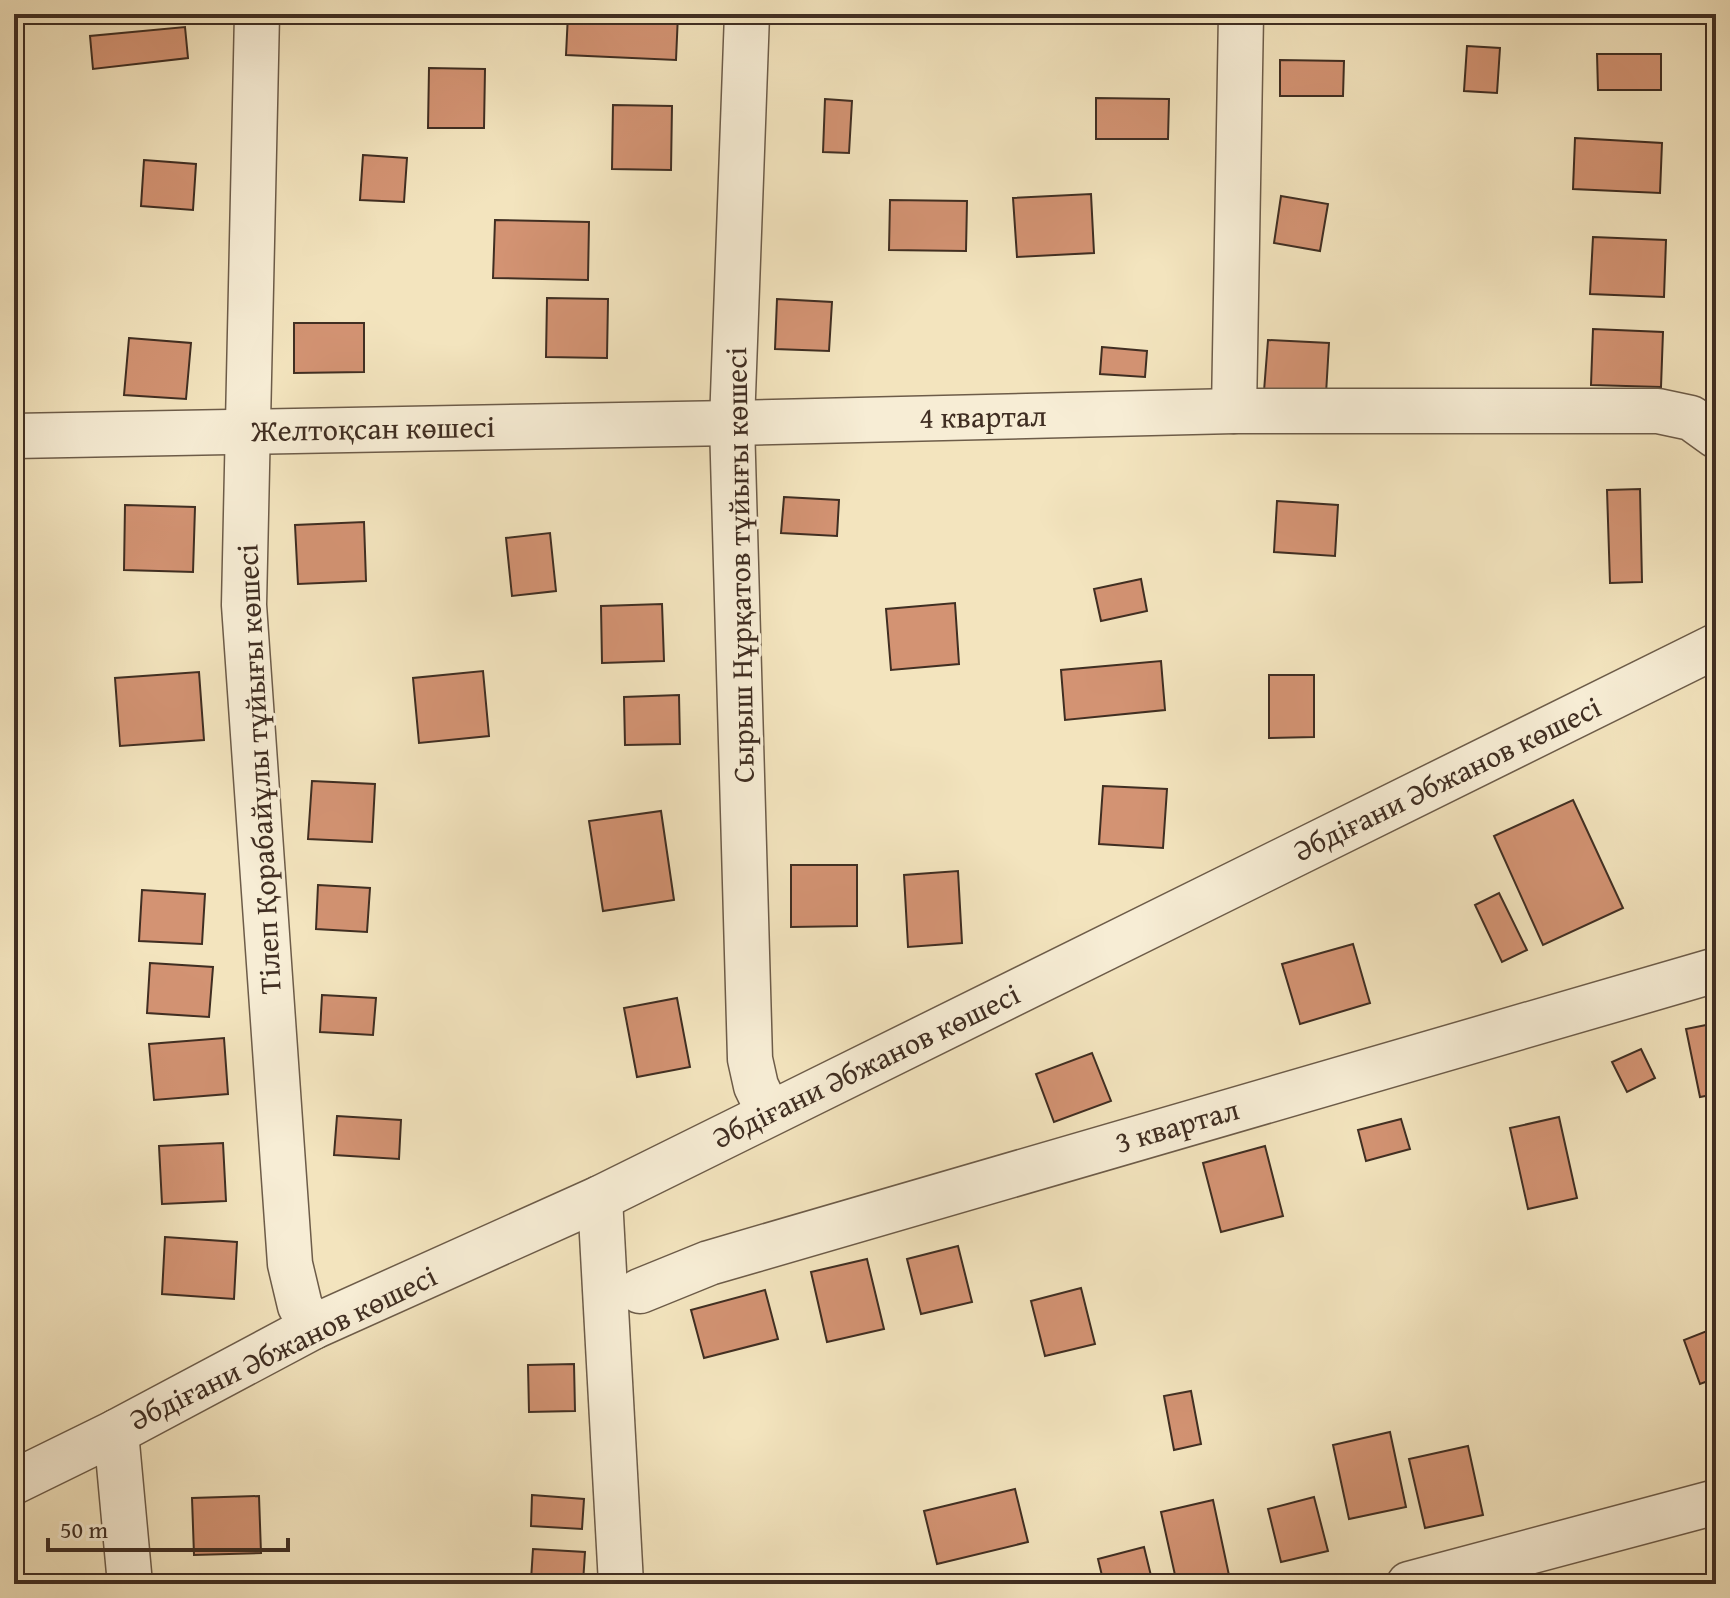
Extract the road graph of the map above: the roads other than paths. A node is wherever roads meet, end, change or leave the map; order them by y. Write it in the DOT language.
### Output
graph roads {
  1 [pos="257,14"];
  2 [pos="747,14"];
  3 [pos="1241,14"];
  4 [pos="1234,411"];
  5 [pos="1713,420"];
  6 [pos="732,423"];
  7 [pos="248,432"];
  8 [pos="14,436"];
  9 [pos="1716,646"];
  10 [pos="1716,970"];
  11 [pos="769,1113"];
  12 [pos="600,1198"];
  13 [pos="640,1291"];
  14 [pos="313,1327"];
  15 [pos="116,1432"];
  16 [pos="14,1482"];
  17 [pos="1716,1502"];
  18 [pos="130,1584"];
  19 [pos="621,1584"];
  20 [pos="1409,1584"];
  1 -- 7 [label="street, Тілеп Қорабайұлы тұйығы көшесі"];
  2 -- 6 [label="street, Сырыш Нұрқатов тұйығы көшесі"];
  3 -- 4 [label="street"];
  4 -- 5 [label="street, 4 квартал"];
  4 -- 6 [label="street, 4 квартал"];
  6 -- 7 [label="street, Желтоқсан көшесі"];
  6 -- 11 [label="street, Сырыш Нұрқатов тұйығы көшесі"];
  7 -- 8 [label="street, Желтоқсан көшесі"];
  7 -- 14 [label="street, Тілеп Қорабайұлы тұйығы көшесі"];
  9 -- 11 [label="street, Әбдіғани Әбжанов көшесі"];
  10 -- 13 [label="street, 3 квартал"];
  11 -- 12 [label="street, Әбдіғани Әбжанов көшесі"];
  12 -- 14 [label="street, Әбдіғани Әбжанов көшесі"];
  12 -- 19 [label="street"];
  14 -- 15 [label="street, Әбдіғани Әбжанов көшесі"];
  15 -- 16 [label="street, Әбдіғани Әбжанов көшесі"];
  15 -- 18 [label="street"];
  17 -- 20 [label="street"];
}
